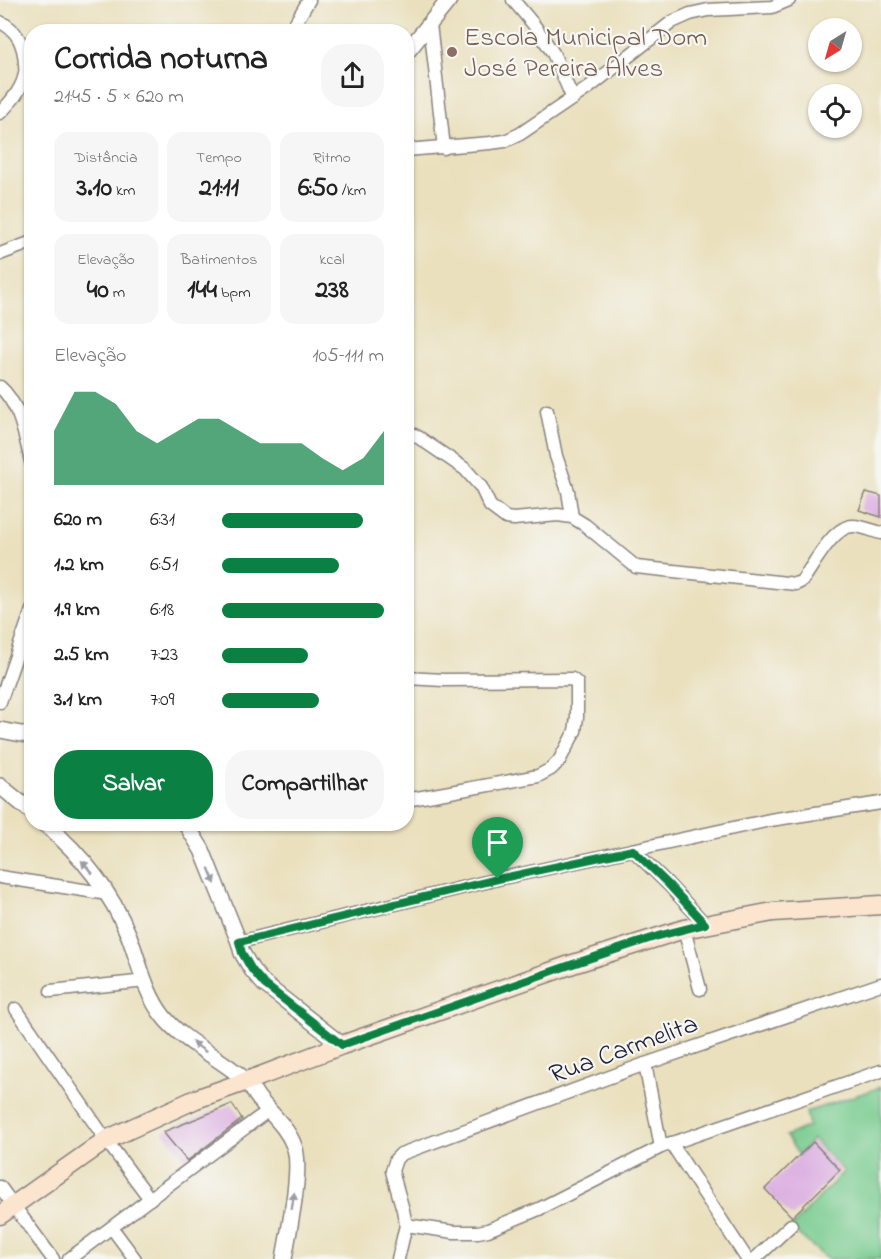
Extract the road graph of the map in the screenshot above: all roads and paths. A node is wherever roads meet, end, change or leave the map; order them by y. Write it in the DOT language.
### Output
graph roads {
  1 [pos="309,0"];
  2 [pos="450,0"];
  3 [pos="513,0"];
  4 [pos="789,0"];
  5 [pos="0,22"];
  6 [pos="295,24"];
  7 [pos="430,24"];
  8 [pos="414,43"];
  9 [pos="24,51"];
  10 [pos="24,77"];
  11 [pos="573,99"];
  12 [pos="0,113"];
  13 [pos="444,148"];
  14 [pos="414,150"];
  15 [pos="24,245"];
  16 [pos="0,254"];
  17 [pos="0,387"];
  18 [pos="547,411"];
  19 [pos="24,435"];
  20 [pos="414,435"];
  21 [pos="572,517"];
  22 [pos="881,533"];
  23 [pos="24,633"];
  24 [pos="414,678"];
  25 [pos="0,702"];
  26 [pos="0,730"];
  27 [pos="24,734"];
  28 [pos="0,786"];
  29 [pos="414,799"];
  30 [pos="881,803"];
  31 [pos="24,806"];
  32 [pos="52,831"];
  33 [pos="190,831"];
  34 [pos="633,850"];
  35 [pos="0,877"];
  36 [pos="108,894"];
  37 [pos="881,905"];
  38 [pos="705,924"];
  39 [pos="684,928"];
  40 [pos="239,942"];
  41 [pos="146,981"];
  42 [pos="881,984"];
  43 [pos="700,988"];
  44 [pos="51,991"];
  45 [pos="16,1009"];
  46 [pos="342,1045"];
  47 [pos="645,1064"];
  48 [pos="881,1071"];
  49 [pos="247,1082"];
  50 [pos="269,1110"];
  51 [pos="106,1140"];
  52 [pos="666,1145"];
  53 [pos="0,1187"];
  54 [pos="150,1199"];
  55 [pos="7,1210"];
  56 [pos="406,1225"];
  57 [pos="791,1225"];
  58 [pos="112,1228"];
  59 [pos="53,1259"];
  60 [pos="69,1259"];
  61 [pos="135,1259"];
  62 [pos="284,1259"];
  63 [pos="398,1259"];
  64 [pos="747,1259"];
  65 [pos="755,1259"];
  1 -- 6 [label="street"];
  2 -- 7 [label="street"];
  3 -- 11 [label="street"];
  4 -- 11 [label="street"];
  5 -- 9 [label="street"];
  7 -- 8 [label="street"];
  7 -- 13 [label="street"];
  10 -- 12 [label="street"];
  11 -- 13 [label="street"];
  13 -- 14 [label="street"];
  15 -- 16 [label="street"];
  17 -- 19 [label="street"];
  18 -- 21 [label="street"];
  20 -- 21 [label="street"];
  21 -- 22 [label="street"];
  23 -- 25 [label="street"];
  24 -- 29 [label="street"];
  26 -- 27 [label="street"];
  28 -- 31 [label="street"];
  30 -- 34 [label="street"];
  36 -- 32 [label="street, one-way"];
  33 -- 40 [label="street, one-way"];
  34 -- 38 [label="street"];
  34 -- 40 [label="street"];
  35 -- 36 [label="street"];
  36 -- 41 [label="street"];
  37 -- 38 [label="main road"];
  38 -- 39 [label="main road"];
  39 -- 43 [label="street"];
  39 -- 46 [label="main road"];
  40 -- 46 [label="street"];
  41 -- 44 [label="street"];
  49 -- 41 [label="street, one-way"];
  42 -- 47 [label="street, Rua Carmelita"];
  45 -- 51 [label="street"];
  46 -- 49 [label="main road"];
  47 -- 52 [label="street"];
  47 -- 56 [label="street, Rua Carmelita"];
  48 -- 52 [label="street"];
  49 -- 50 [label="street"];
  49 -- 51 [label="main road"];
  50 -- 54 [label="street"];
  62 -- 50 [label="street, one-way"];
  51 -- 54 [label="street"];
  51 -- 55 [label="main road"];
  52 -- 56 [label="street"];
  52 -- 64 [label="street"];
  53 -- 55 [label="street"];
  54 -- 58 [label="street"];
  55 -- 59 [label="street"];
  56 -- 63 [label="street"];
  57 -- 65 [label="street"];
  58 -- 60 [label="street"];
  58 -- 61 [label="street"];
}
